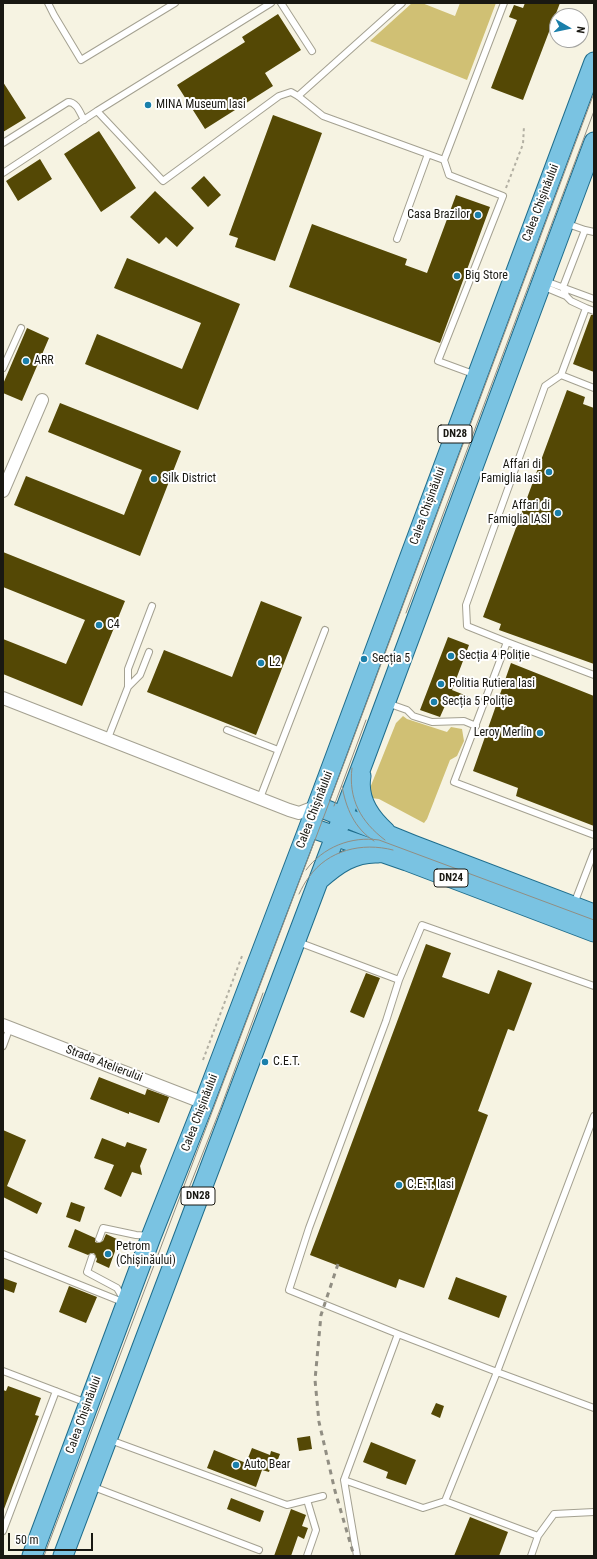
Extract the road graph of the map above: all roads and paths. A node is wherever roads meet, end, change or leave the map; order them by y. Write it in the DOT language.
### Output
graph roads {
  1 [pos="48,3"];
  2 [pos="175,3"];
  3 [pos="271,3"];
  4 [pos="281,3"];
  5 [pos="402,3"];
  6 [pos="504,3"];
  7 [pos="312,51"];
  8 [pos="594,62"];
  9 [pos="298,96"];
  10 [pos="97,111"];
  11 [pos="84,120"];
  12 [pos="524,126"];
  13 [pos="3,142"];
  14 [pos="594,142"];
  15 [pos="428,154"];
  16 [pos="444,160"];
  17 [pos="590,165"];
  18 [pos="3,173"];
  19 [pos="503,196"];
  20 [pos="564,223"];
  21 [pos="585,230"];
  22 [pos="594,232"];
  23 [pos="397,239"];
  24 [pos="541,282"];
  25 [pos="563,287"];
  26 [pos="566,296"];
  27 [pos="594,299"];
  28 [pos="586,308"];
  29 [pos="594,311"];
  30 [pos="22,328"];
  31 [pos="3,368"];
  32 [pos="476,375"];
  33 [pos="561,375"];
  34 [pos="594,388"];
  35 [pos="42,400"];
  36 [pos="3,491"];
  37 [pos="152,606"];
  38 [pos="325,630"];
  39 [pos="507,642"];
  40 [pos="149,652"];
  41 [pos="594,675"];
  42 [pos="128,687"];
  43 [pos="3,698"];
  44 [pos="384,702"];
  45 [pos="476,726"];
  46 [pos="227,730"];
  47 [pos="108,738"];
  48 [pos="278,750"];
  49 [pos="364,760"];
  50 [pos="260,798"];
  51 [pos="316,806"];
  52 [pos="342,816"];
  53 [pos="304,820"];
  54 [pos="594,835"];
  55 [pos="334,836"];
  56 [pos="388,845"];
  57 [pos="594,852"];
  58 [pos="317,882"];
  59 [pos="570,914"];
  60 [pos="594,914"];
  61 [pos="594,932"];
  62 [pos="294,941"];
  63 [pos="399,980"];
  64 [pos="594,986"];
  65 [pos="6,1026"];
  66 [pos="3,1046"];
  67 [pos="204,1102"];
  68 [pos="594,1116"];
  69 [pos="151,1236"];
  70 [pos="99,1239"];
  71 [pos="3,1254"];
  72 [pos="92,1257"];
  73 [pos="126,1303"];
  74 [pos="398,1334"];
  75 [pos="3,1371"];
  76 [pos="497,1372"];
  77 [pos="56,1391"];
  78 [pos="89,1404"];
  79 [pos="594,1408"];
  80 [pos="107,1438"];
  81 [pos="344,1480"];
  82 [pos="89,1486"];
  83 [pos="323,1496"];
  84 [pos="307,1500"];
  85 [pos="445,1501"];
  86 [pos="594,1512"];
  87 [pos="3,1531"];
  88 [pos="538,1536"];
  89 [pos="259,1550"];
  90 [pos="32,1556"];
  91 [pos="63,1556"];
  92 [pos="307,1556"];
  93 [pos="357,1556"];
  94 [pos="531,1556"];
  1 -- 2 [label="lane"];
  3 -- 10 [label="lane"];
  4 -- 7 [label="lane"];
  5 -- 9 [label="lane"];
  6 -- 16 [label="lane"];
  8 -- 32 [label="main road, Calea Chișinăului / DN28"];
  9 -- 10 [label="lane"];
  9 -- 15 [label="lane"];
  10 -- 11 [label="lane"];
  11 -- 13 [label="lane"];
  11 -- 18 [label="lane"];
  12 -- 19 [label="path"];
  14 -- 17 [label="main road, DN28"];
  15 -- 16 [label="lane"];
  15 -- 23 [label="lane"];
  16 -- 19 [label="lane"];
  17 -- 20 [label="main road, DN28"];
  19 -- 32 [label="lane"];
  20 -- 21 [label="lane"];
  20 -- 24 [label="main road, DN28"];
  21 -- 22 [label="lane"];
  21 -- 25 [label="lane"];
  24 -- 25 [label="lane"];
  24 -- 26 [label="lane"];
  24 -- 44 [label="main road, DN28"];
  25 -- 26 [label="lane"];
  25 -- 27 [label="lane"];
  26 -- 28 [label="lane"];
  28 -- 29 [label="lane"];
  28 -- 33 [label="lane"];
  30 -- 31 [label="lane"];
  32 -- 51 [label="main road, Calea Chișinăului / DN28"];
  33 -- 34 [label="lane"];
  33 -- 39 [label="lane"];
  35 -- 36 [label="street"];
  37 -- 42 [label="lane"];
  38 -- 48 [label="lane"];
  39 -- 41 [label="lane"];
  39 -- 45 [label="lane"];
  40 -- 42 [label="lane"];
  42 -- 47 [label="lane"];
  43 -- 47 [label="street"];
  44 -- 45 [label="lane"];
  44 -- 49 [label="main road, DN28"];
  45 -- 54 [label="lane"];
  46 -- 48 [label="lane"];
  47 -- 50 [label="street"];
  48 -- 50 [label="lane"];
  49 -- 52 [label="main road, DN28"];
  49 -- 56 [label="main road"];
  50 -- 53 [label="street"];
  51 -- 52 [label="main road, DN24"];
  51 -- 53 [label="main road, Calea Chișinăului / DN28"];
  52 -- 55 [label="main road, DN28"];
  52 -- 56 [label="main road, DN24"];
  53 -- 55 [label="main road, DN24"];
  53 -- 67 [label="main road, Calea Chișinăului / DN28"];
  55 -- 56 [label="main road, DN24"];
  55 -- 58 [label="main road, DN28"];
  56 -- 58 [label="main road"];
  56 -- 59 [label="main road, DN24"];
  57 -- 59 [label="lane"];
  58 -- 62 [label="main road, DN28"];
  59 -- 60 [label="main road, DN24"];
  59 -- 61 [label="main road, DN24"];
  62 -- 63 [label="lane"];
  62 -- 80 [label="main road, DN28"];
  63 -- 64 [label="lane"];
  63 -- 74 [label="lane"];
  65 -- 66 [label="lane"];
  65 -- 67 [label="street, Strada Atelierului"];
  67 -- 69 [label="main road, Calea Chișinăului / DN28"];
  68 -- 76 [label="lane"];
  69 -- 70 [label="lane"];
  69 -- 73 [label="main road, Calea Chișinăului / DN28"];
  71 -- 73 [label="lane"];
  72 -- 73 [label="lane"];
  73 -- 78 [label="main road, Calea Chișinăului / DN28"];
  74 -- 76 [label="lane"];
  74 -- 81 [label="lane"];
  75 -- 77 [label="lane"];
  76 -- 79 [label="lane"];
  76 -- 85 [label="lane"];
  77 -- 78 [label="lane"];
  77 -- 87 [label="lane"];
  78 -- 90 [label="main road, Calea Chișinăului / DN28"];
  80 -- 82 [label="main road, DN28"];
  80 -- 84 [label="lane"];
  81 -- 85 [label="lane"];
  81 -- 93 [label="lane"];
  82 -- 89 [label="lane"];
  82 -- 91 [label="main road, DN28"];
  83 -- 84 [label="lane"];
  84 -- 92 [label="lane"];
  85 -- 88 [label="lane"];
  86 -- 88 [label="lane"];
  88 -- 94 [label="lane"];
}
